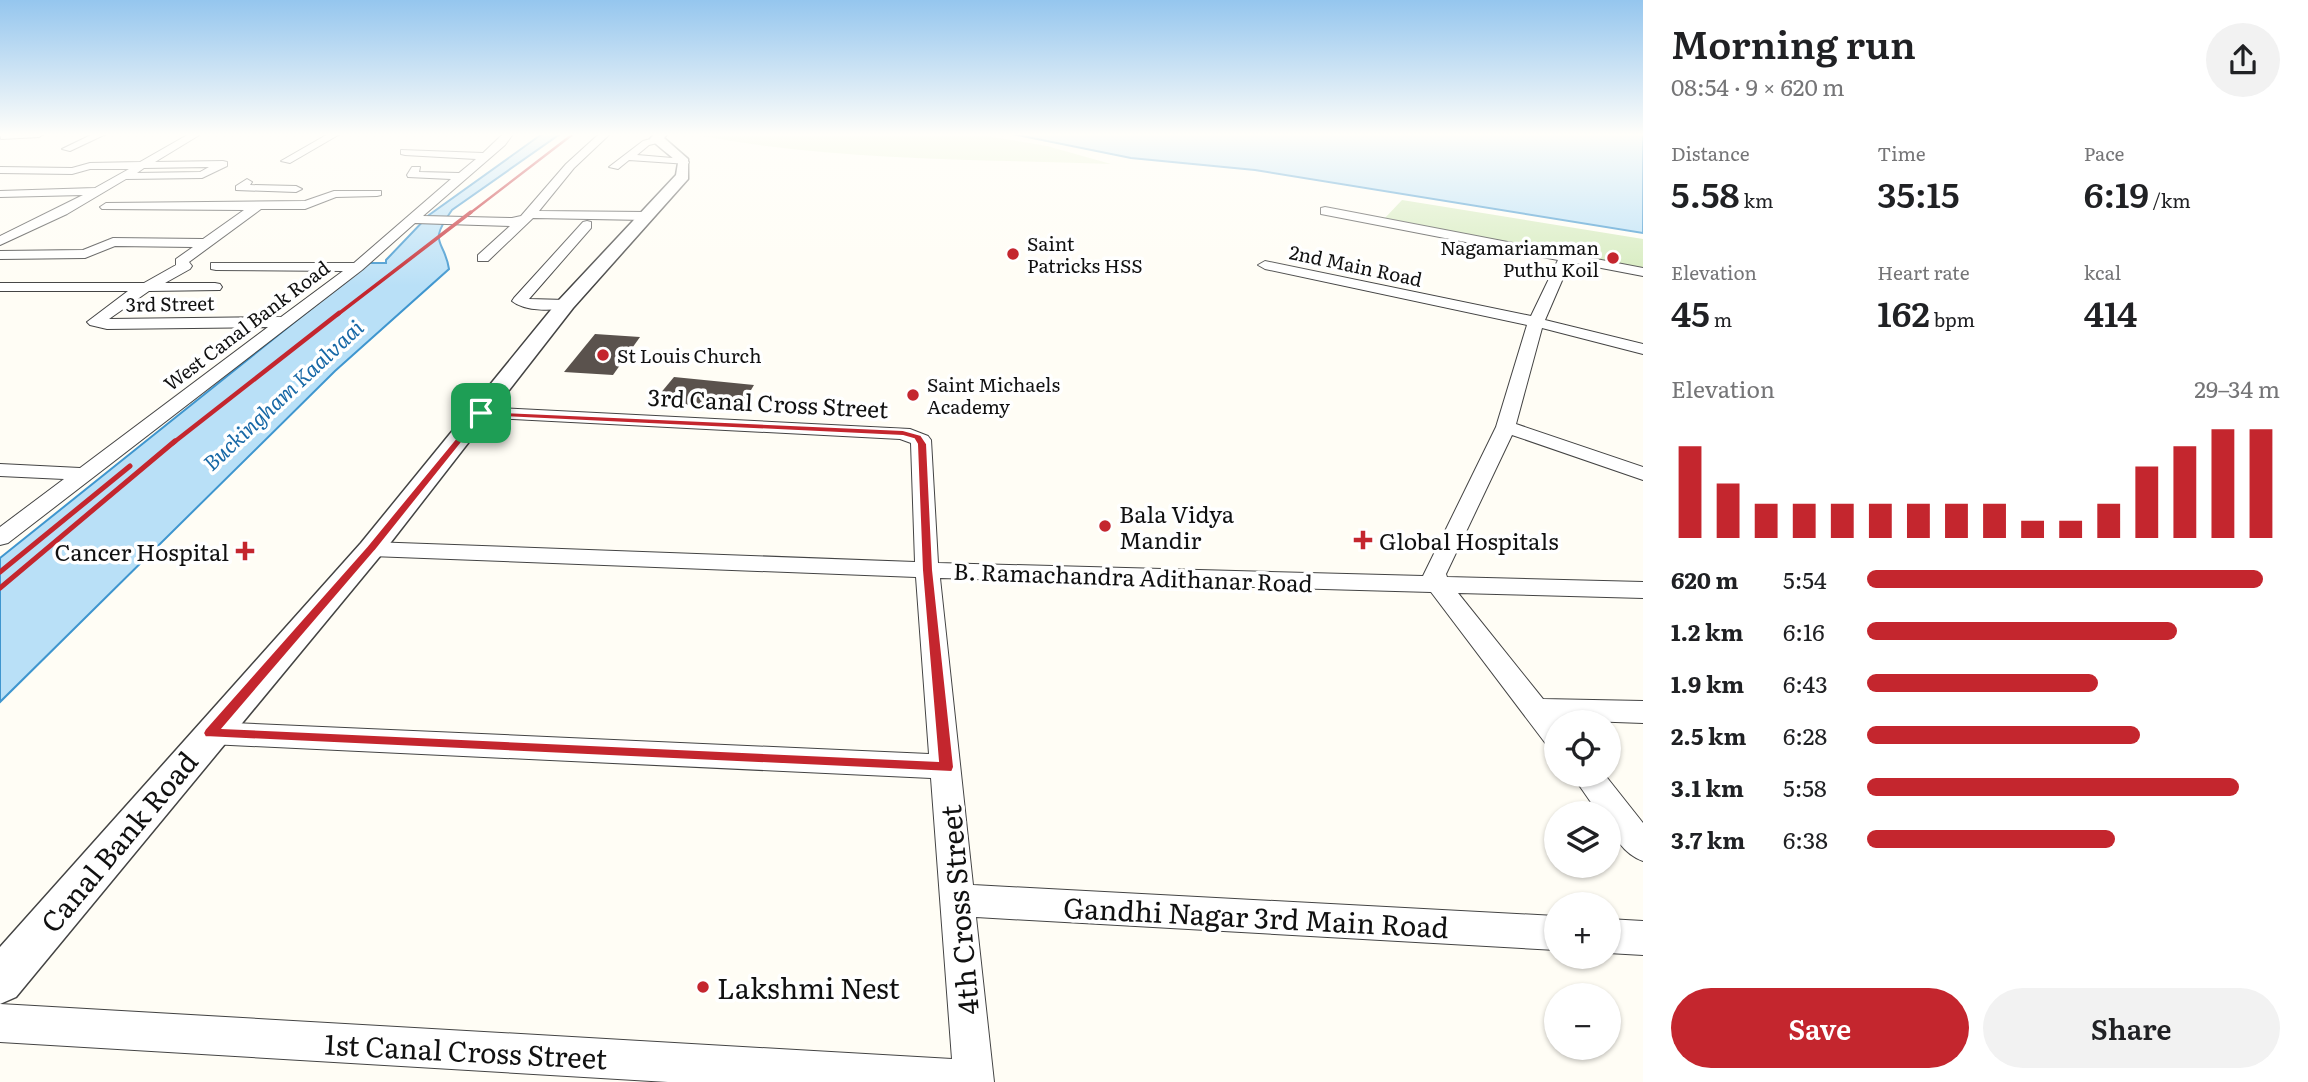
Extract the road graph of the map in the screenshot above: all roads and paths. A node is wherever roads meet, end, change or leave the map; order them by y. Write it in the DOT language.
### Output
graph roads {
  1 [pos="107,184"];
  2 [pos="452,184"];
  3 [pos="554,184"];
  4 [pos="674,184"];
  5 [pos="296,188"];
  6 [pos="95,191"];
  7 [pos="377,193"];
  8 [pos="0,194"];
  9 [pos="137,198"];
  10 [pos="79,200"];
  11 [pos="223,205"];
  12 [pos="254,206"];
  13 [pos="106,208"];
  14 [pos="1325,211"];
  15 [pos="528,216"];
  16 [pos="646,216"];
  17 [pos="419,219"];
  18 [pos="0,224"];
  19 [pos="34,224"];
  20 [pos="587,225"];
  21 [pos="130,231"];
  22 [pos="0,241"];
  23 [pos="109,243"];
  24 [pos="205,243"];
  25 [pos="0,255"];
  26 [pos="1566,256"];
  27 [pos="483,258"];
  28 [pos="289,260"];
  29 [pos="362,263"];
  30 [pos="1265,265"];
  31 [pos="216,266"];
  32 [pos="1643,272"];
  33 [pos="0,287"];
  34 [pos="215,287"];
  35 [pos="149,288"];
  36 [pos="566,304"];
  37 [pos="285,322"];
  38 [pos="1536,322"];
  39 [pos="1643,349"];
  40 [pos="481,413"];
  41 [pos="1506,427"];
  42 [pos="0,470"];
  43 [pos="84,474"];
  44 [pos="1643,474"];
  45 [pos="0,538"];
  46 [pos="371,549"];
  47 [pos="928,570"];
  48 [pos="1438,584"];
  49 [pos="1643,590"];
  50 [pos="1535,709"];
  51 [pos="1643,712"];
  52 [pos="1544,721"];
  53 [pos="210,733"];
  54 [pos="947,767"];
  55 [pos="1596,787"];
  56 [pos="1643,847"];
  57 [pos="956,900"];
  58 [pos="1544,932"];
  59 [pos="1621,937"];
  60 [pos="1643,938"];
  61 [pos="0,981"];
  62 [pos="0,1023"];
  63 [pos="974,1081"];
  1 -- 6 [label="street"];
  2 -- 17 [label="street, West Canal Bank Road"];
  3 -- 15 [label="street"];
  4 -- 16 [label="street, Canal Bank Road"];
  5 -- 11 [label="street"];
  6 -- 8 [label="street"];
  6 -- 10 [label="street"];
  7 -- 12 [label="street"];
  9 -- 10 [label="street"];
  10 -- 19 [label="street"];
  11 -- 12 [label="street"];
  11 -- 13 [label="street"];
  12 -- 24 [label="street"];
  14 -- 26 [label="street"];
  15 -- 16 [label="street"];
  15 -- 17 [label="street"];
  15 -- 27 [label="street"];
  16 -- 36 [label="street, Canal Bank Road"];
  17 -- 29 [label="street, West Canal Bank Road"];
  18 -- 19 [label="street"];
  19 -- 22 [label="street"];
  20 -- 36 [label="street"];
  21 -- 23 [label="street"];
  23 -- 24 [label="street"];
  23 -- 25 [label="street"];
  24 -- 35 [label="street"];
  26 -- 32 [label="street"];
  26 -- 38 [label="street"];
  28 -- 29 [label="street"];
  29 -- 31 [label="street"];
  29 -- 37 [label="street, West Canal Bank Road"];
  30 -- 38 [label="street, 2nd Main Road"];
  33 -- 35 [label="street"];
  34 -- 35 [label="street"];
  35 -- 37 [label="street, 3rd Street"];
  36 -- 40 [label="street, Canal Bank Road"];
  37 -- 43 [label="street, West Canal Bank Road"];
  38 -- 39 [label="street, 2nd Main Road"];
  38 -- 41 [label="street"];
  40 -- 46 [label="street, Canal Bank Road"];
  40 -- 47 [label="street, 3rd Canal Cross Street"];
  41 -- 44 [label="street"];
  41 -- 48 [label="street"];
  42 -- 43 [label="street"];
  43 -- 45 [label="street, West Canal Bank Road"];
  46 -- 47 [label="street, B. Ramachandra Adithanar Road"];
  46 -- 53 [label="street, Canal Bank Road"];
  47 -- 48 [label="street, B. Ramachandra Adithanar Road"];
  47 -- 54 [label="street, 4th Cross Street"];
  48 -- 49 [label="street, B. Ramachandra Adithanar Road"];
  48 -- 50 [label="street"];
  50 -- 51 [label="street"];
  50 -- 52 [label="street"];
  53 -- 54 [label="street"];
  53 -- 61 [label="street, Canal Bank Road"];
  54 -- 57 [label="street, 4th Cross Street"];
  55 -- 56 [label="street"];
  57 -- 58 [label="street, Gandhi Nagar 3rd Main Road"];
  57 -- 63 [label="street, 4th Cross Street"];
  59 -- 60 [label="street"];
  62 -- 63 [label="street, 1st Canal Cross Street"];
}
